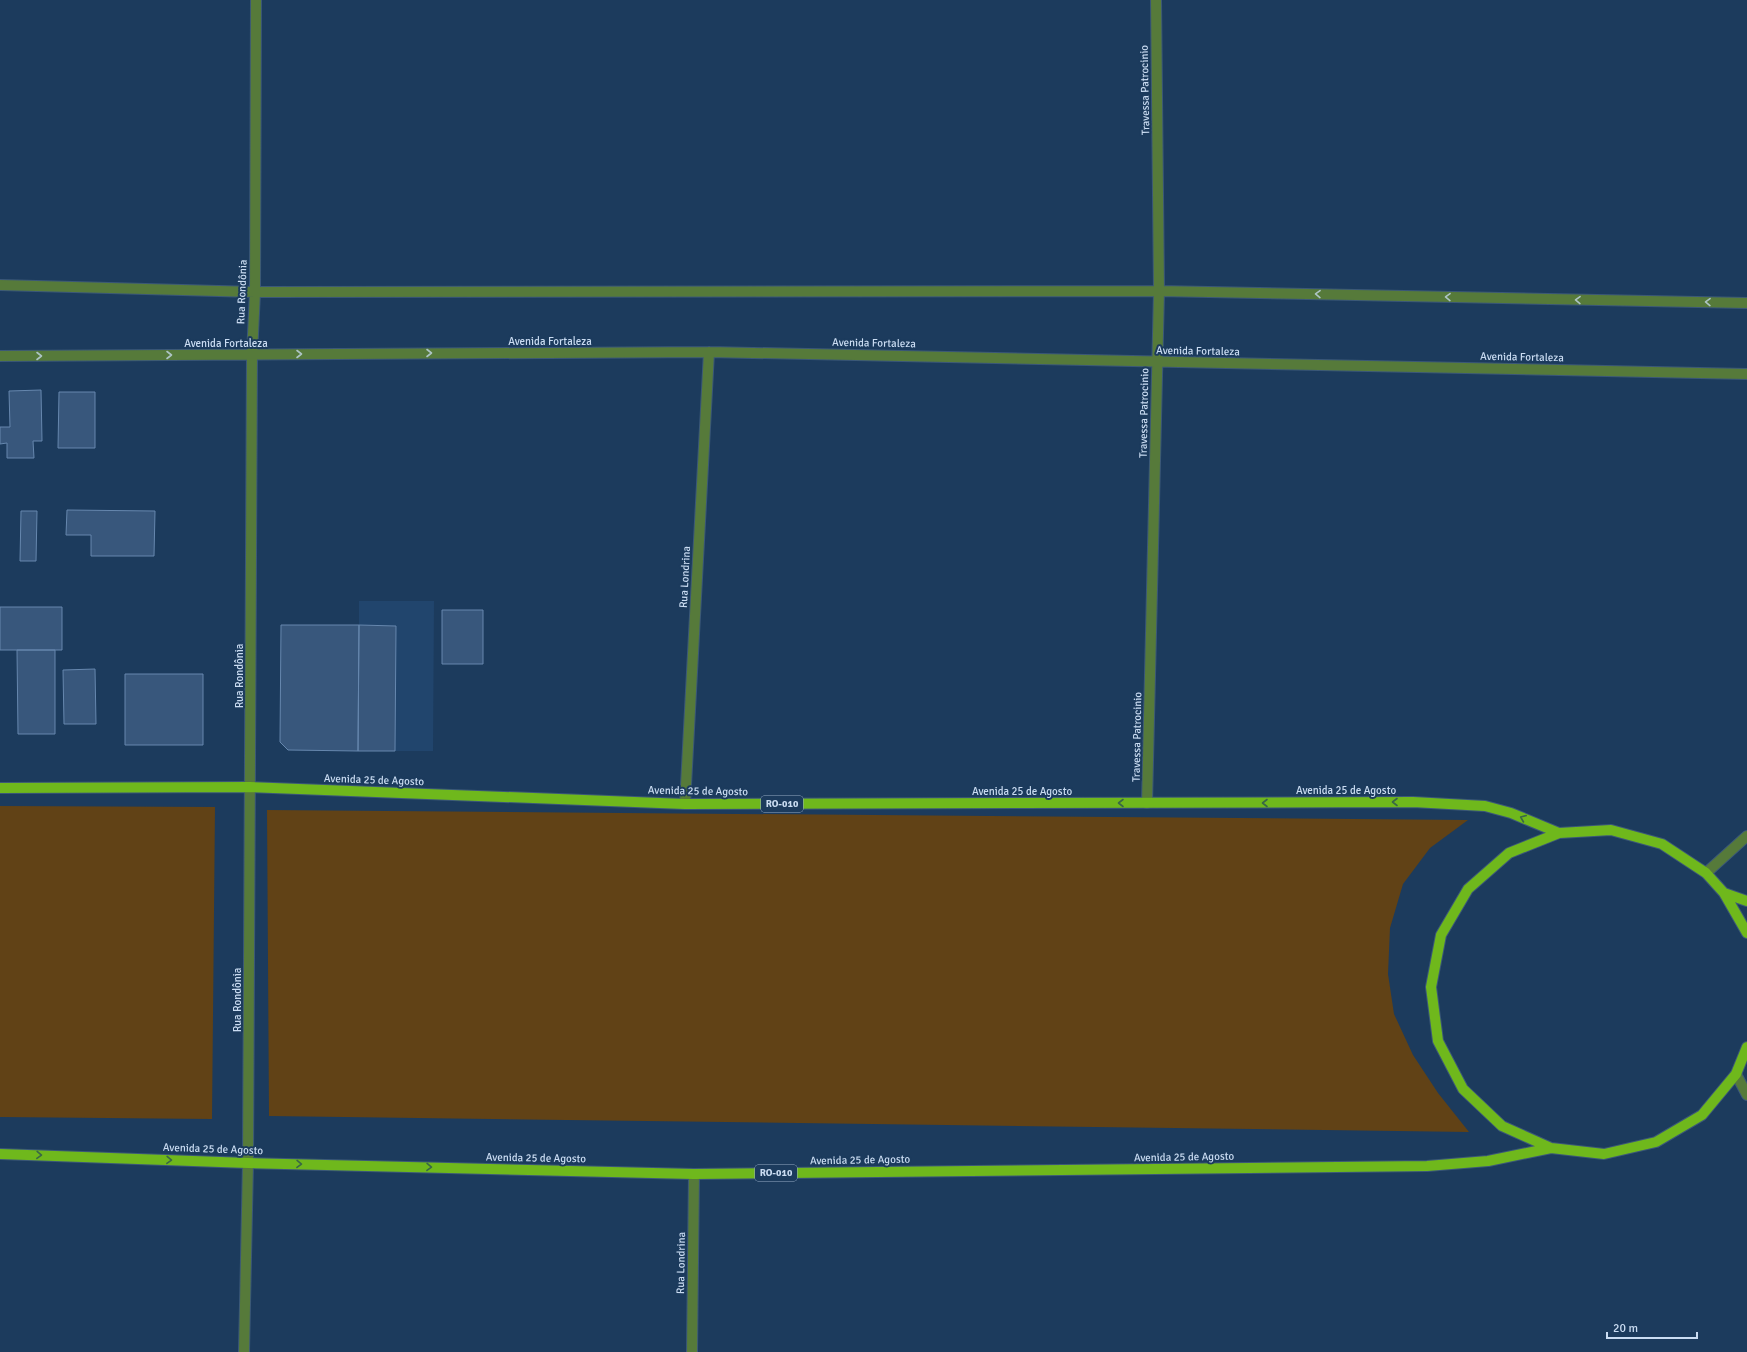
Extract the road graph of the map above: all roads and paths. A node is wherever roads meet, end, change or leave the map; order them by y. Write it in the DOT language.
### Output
graph roads {
  1 [pos="256,0"];
  2 [pos="1156,0"];
  3 [pos="0,285"];
  4 [pos="1159,291"];
  5 [pos="255,292"];
  6 [pos="1747,303"];
  7 [pos="709,352"];
  8 [pos="252,354"];
  9 [pos="0,356"];
  10 [pos="1158,362"];
  11 [pos="1747,374"];
  12 [pos="250,787"];
  13 [pos="0,788"];
  14 [pos="1147,803"];
  15 [pos="685,804"];
  16 [pos="1559,833"];
  17 [pos="1747,836"];
  18 [pos="1706,873"];
  19 [pos="1724,893"];
  20 [pos="1747,901"];
  21 [pos="1747,933"];
  22 [pos="1747,1047"];
  23 [pos="1736,1074"];
  24 [pos="1747,1095"];
  25 [pos="1551,1148"];
  26 [pos="0,1154"];
  27 [pos="248,1163"];
  28 [pos="694,1174"];
  29 [pos="244,1352"];
  30 [pos="692,1352"];
  1 -- 5 [label="street, Rua Rondônia"];
  2 -- 4 [label="street, Travessa Patrocinio"];
  3 -- 5 [label="street"];
  4 -- 5 [label="street"];
  6 -- 4 [label="street, one-way"];
  4 -- 10 [label="street, Travessa Patrocinio"];
  5 -- 8 [label="street, Rua Rondônia"];
  8 -- 7 [label="street, Avenida Fortaleza, one-way"];
  7 -- 10 [label="street, Avenida Fortaleza"];
  7 -- 15 [label="street, Rua Londrina"];
  9 -- 8 [label="street, Avenida Fortaleza, one-way"];
  8 -- 12 [label="street, Rua Rondônia"];
  10 -- 11 [label="street, Avenida Fortaleza"];
  10 -- 14 [label="street, Travessa Patrocinio"];
  12 -- 13 [label="main road, Avenida 25 de Agosto / RO-010"];
  12 -- 15 [label="main road, Avenida 25 de Agosto / RO-010"];
  12 -- 27 [label="street, Rua Rondônia"];
  14 -- 15 [label="main road, Avenida 25 de Agosto / RO-010, one-way"];
  16 -- 14 [label="main road, Avenida 25 de Agosto / RO-010, one-way"];
  16 -- 18 [label="main road"];
  16 -- 25 [label="main road"];
  17 -- 18 [label="street"];
  18 -- 19 [label="main road"];
  19 -- 20 [label="main road"];
  19 -- 21 [label="main road"];
  22 -- 23 [label="main road"];
  23 -- 24 [label="street"];
  23 -- 25 [label="main road"];
  25 -- 28 [label="main road, Avenida 25 de Agosto / RO-010"];
  26 -- 27 [label="main road, Avenida 25 de Agosto / RO-010, one-way"];
  27 -- 28 [label="main road, Avenida 25 de Agosto / RO-010, one-way"];
  27 -- 29 [label="street, Rua Rondônia"];
  28 -- 30 [label="street, Rua Londrina"];
}
